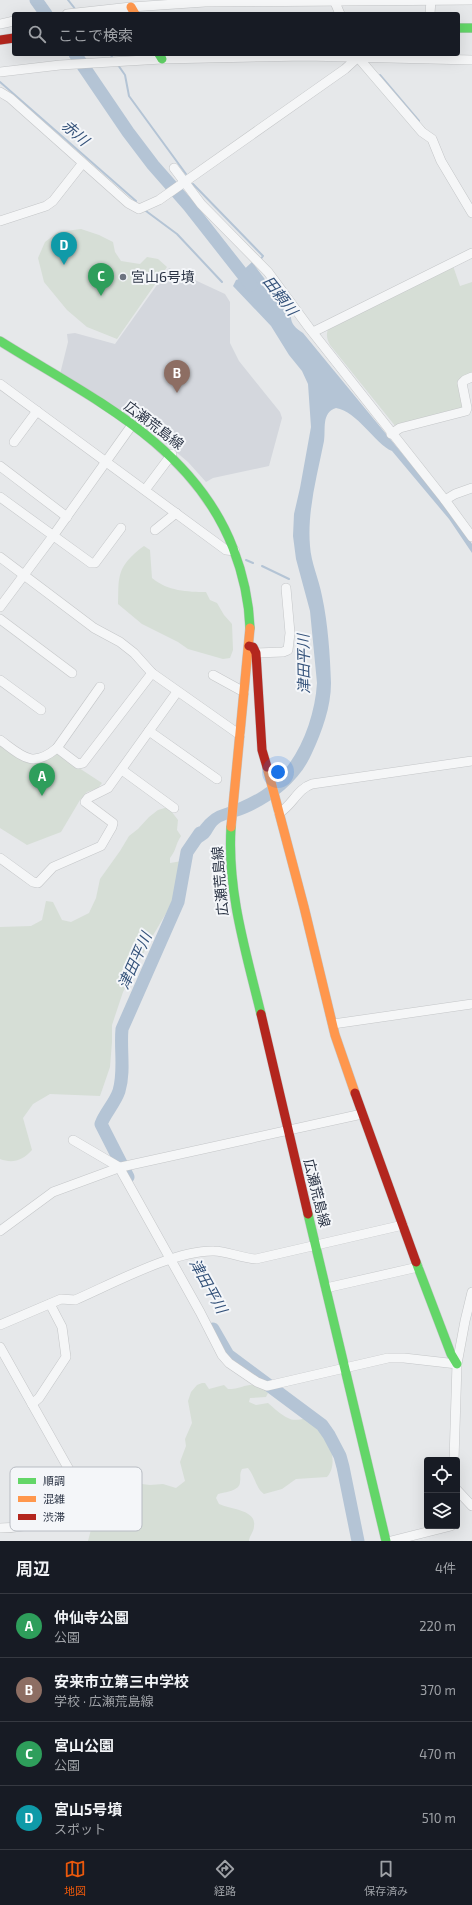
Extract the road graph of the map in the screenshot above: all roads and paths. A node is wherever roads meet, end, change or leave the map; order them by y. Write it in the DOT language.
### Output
graph roads {
  1 [pos="431,0"];
  2 [pos="472,0"];
  3 [pos="335,1"];
  4 [pos="133,10"];
  5 [pos="83,12"];
  6 [pos="339,12"];
  7 [pos="430,12"];
  8 [pos="12,21"];
  9 [pos="460,23"];
  10 [pos="472,23"];
  11 [pos="0,24"];
  12 [pos="460,28"];
  13 [pos="472,28"];
  14 [pos="12,38"];
  15 [pos="0,40"];
  16 [pos="12,42"];
  17 [pos="0,44"];
  18 [pos="161,56"];
  19 [pos="356,56"];
  20 [pos="431,57"];
  21 [pos="472,60"];
  22 [pos="0,72"];
  23 [pos="0,92"];
  24 [pos="82,164"];
  25 [pos="174,168"];
  26 [pos="183,183"];
  27 [pos="472,213"];
  28 [pos="0,221"];
  29 [pos="472,253"];
  30 [pos="313,332"];
  31 [pos="0,341"];
  32 [pos="472,377"];
  33 [pos="0,384"];
  34 [pos="37,411"];
  35 [pos="132,424"];
  36 [pos="391,434"];
  37 [pos="14,442"];
  38 [pos="172,454"];
  39 [pos="106,463"];
  40 [pos="0,466"];
  41 [pos="472,488"];
  42 [pos="145,490"];
  43 [pos="0,497"];
  44 [pos="445,500"];
  45 [pos="176,513"];
  46 [pos="67,517"];
  47 [pos="121,528"];
  48 [pos="155,530"];
  49 [pos="53,536"];
  50 [pos="472,538"];
  51 [pos="235,550"];
  52 [pos="0,557"];
  53 [pos="25,575"];
  54 [pos="286,588"];
  55 [pos="0,607"];
  56 [pos="0,619"];
  57 [pos="249,646"];
  58 [pos="256,653"];
  59 [pos="72,673"];
  60 [pos="152,673"];
  61 [pos="213,675"];
  62 [pos="0,680"];
  63 [pos="100,687"];
  64 [pos="177,692"];
  65 [pos="244,692"];
  66 [pos="41,710"];
  67 [pos="149,731"];
  68 [pos="240,735"];
  69 [pos="0,740"];
  70 [pos="57,748"];
  71 [pos="472,761"];
  72 [pos="122,770"];
  73 [pos="217,779"];
  74 [pos="174,808"];
  75 [pos="279,813"];
  76 [pos="0,858"];
  77 [pos="472,1004"];
  78 [pos="333,1024"];
  79 [pos="362,1114"];
  80 [pos="287,1129"];
  81 [pos="73,1140"];
  82 [pos="122,1166"];
  83 [pos="403,1226"];
  84 [pos="0,1231"];
  85 [pos="315,1245"];
  86 [pos="172,1258"];
  87 [pos="418,1267"];
  88 [pos="326,1288"];
  89 [pos="472,1292"];
  90 [pos="50,1304"];
  91 [pos="0,1325"];
  92 [pos="0,1347"];
  93 [pos="457,1364"];
  94 [pos="344,1367"];
  95 [pos="32,1404"];
  96 [pos="454,1457"];
  97 [pos="67,1467"];
  98 [pos="460,1501"];
  99 [pos="472,1506"];
  100 [pos="439,1529"];
  101 [pos="386,1541"];
  102 [pos="391,1541"];
  1 -- 2 [label="street"];
  1 -- 3 [label="street"];
  1 -- 7 [label="street"];
  3 -- 4 [label="street"];
  3 -- 6 [label="street"];
  4 -- 5 [label="street"];
  8 -- 11 [label="street"];
  9 -- 10 [label="main road"];
  12 -- 13 [label="main road"];
  14 -- 15 [label="main road"];
  16 -- 17 [label="main road"];
  18 -- 19 [label="street"];
  18 -- 22 [label="street"];
  19 -- 20 [label="street"];
  19 -- 26 [label="street"];
  19 -- 27 [label="street"];
  20 -- 21 [label="street"];
  23 -- 24 [label="street"];
  24 -- 26 [label="street"];
  24 -- 28 [label="street"];
  25 -- 26 [label="street"];
  26 -- 30 [label="street"];
  29 -- 30 [label="street"];
  30 -- 36 [label="street"];
  31 -- 35 [label="main road, 広瀬荒島線"];
  32 -- 36 [label="street"];
  33 -- 34 [label="street"];
  34 -- 37 [label="street"];
  34 -- 39 [label="street"];
  35 -- 38 [label="main road, 広瀬荒島線"];
  35 -- 39 [label="street"];
  36 -- 44 [label="street"];
  38 -- 42 [label="street"];
  38 -- 51 [label="main road, 広瀬荒島線"];
  39 -- 42 [label="street"];
  39 -- 46 [label="street"];
  40 -- 46 [label="street"];
  41 -- 44 [label="street"];
  42 -- 45 [label="street"];
  43 -- 49 [label="street"];
  44 -- 50 [label="street"];
  45 -- 48 [label="street"];
  45 -- 51 [label="street"];
  46 -- 49 [label="street"];
  47 -- 49 [label="street"];
  49 -- 53 [label="street"];
  51 -- 57 [label="main road, 広瀬荒島線"];
  52 -- 53 [label="street"];
  53 -- 55 [label="street"];
  53 -- 60 [label="street"];
  54 -- 58 [label="street"];
  56 -- 59 [label="street"];
  57 -- 58 [label="main road"];
  57 -- 65 [label="main road, 広瀬荒島線"];
  58 -- 75 [label="main road"];
  60 -- 64 [label="street"];
  60 -- 70 [label="street"];
  61 -- 65 [label="street"];
  62 -- 66 [label="street"];
  63 -- 70 [label="street"];
  64 -- 67 [label="street"];
  64 -- 68 [label="street"];
  65 -- 68 [label="main road, 広瀬荒島線"];
  67 -- 72 [label="street"];
  67 -- 73 [label="street"];
  68 -- 80 [label="main road, 広瀬荒島線"];
  69 -- 70 [label="street"];
  71 -- 75 [label="street"];
  72 -- 74 [label="street"];
  72 -- 76 [label="street"];
  75 -- 78 [label="main road"];
  77 -- 78 [label="street"];
  78 -- 79 [label="main road"];
  79 -- 80 [label="street"];
  79 -- 83 [label="main road"];
  80 -- 82 [label="street"];
  80 -- 85 [label="main road, 広瀬荒島線"];
  81 -- 82 [label="street"];
  82 -- 84 [label="street"];
  82 -- 86 [label="street"];
  83 -- 85 [label="street"];
  83 -- 87 [label="main road"];
  85 -- 86 [label="street"];
  85 -- 88 [label="main road, 広瀬荒島線"];
  86 -- 90 [label="street"];
  86 -- 94 [label="street"];
  87 -- 88 [label="street"];
  87 -- 93 [label="main road"];
  88 -- 94 [label="main road, 広瀬荒島線"];
  89 -- 93 [label="street"];
  90 -- 91 [label="street"];
  90 -- 95 [label="street"];
  92 -- 95 [label="street"];
  93 -- 94 [label="street"];
  93 -- 96 [label="street"];
  94 -- 101 [label="main road, 広瀬荒島線"];
  95 -- 97 [label="street"];
  98 -- 99 [label="street"];
  100 -- 102 [label="street"];
}
